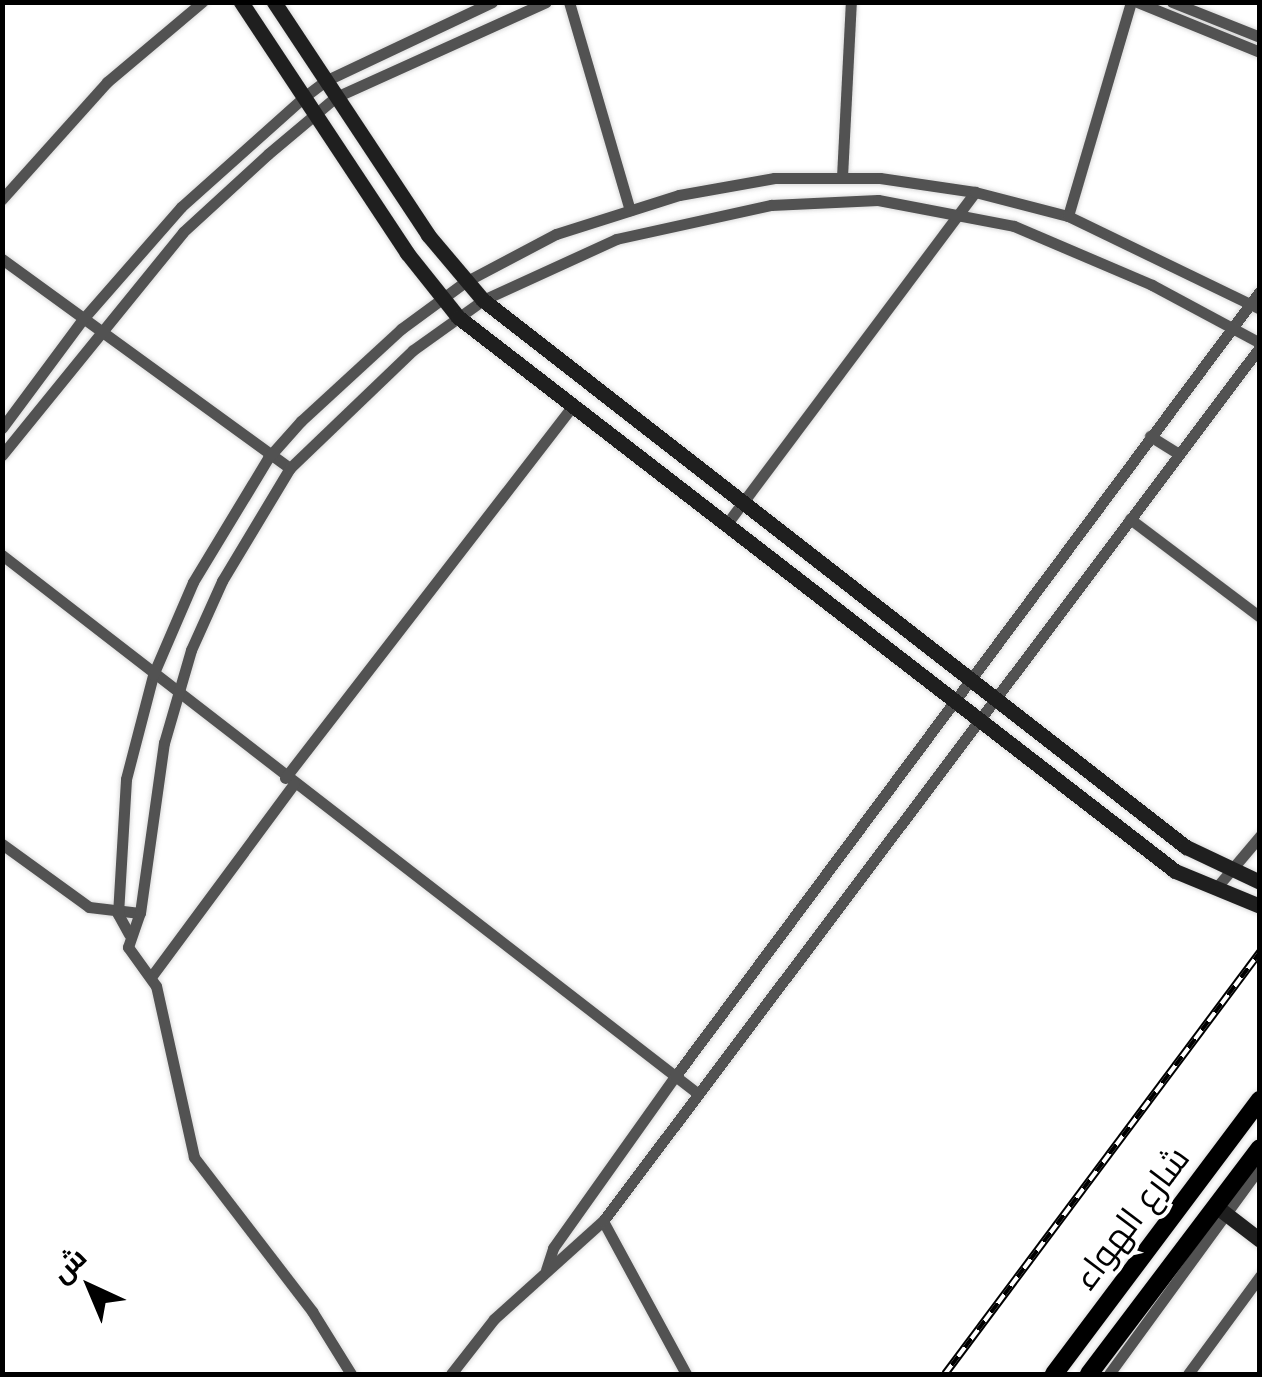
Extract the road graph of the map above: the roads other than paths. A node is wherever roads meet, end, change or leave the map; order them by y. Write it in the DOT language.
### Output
graph roads {
  1 [pos="202,2"];
  2 [pos="241,2"];
  3 [pos="274,2"];
  4 [pos="492,2"];
  5 [pos="546,2"];
  6 [pos="569,2"];
  7 [pos="852,2"];
  8 [pos="1134,2"];
  9 [pos="1172,2"];
  10 [pos="1257,39"];
  11 [pos="325,81"];
  12 [pos="304,98"];
  13 [pos="336,98"];
  14 [pos="315,116"];
  15 [pos="842,177"];
  16 [pos="975,192"];
  17 [pos="2,199"];
  18 [pos="630,210"];
  19 [pos="960,213"];
  20 [pos="1068,216"];
  21 [pos="2,259"];
  22 [pos="465,282"];
  23 [pos="1260,291"];
  24 [pos="441,298"];
  25 [pos="482,300"];
  26 [pos="1255,307"];
  27 [pos="458,317"];
  28 [pos="83,319"];
  29 [pos="1234,326"];
  30 [pos="100,330"];
  31 [pos="1260,345"];
  32 [pos="572,406"];
  33 [pos="2,428"];
  34 [pos="1150,436"];
  35 [pos="1179,454"];
  36 [pos="2,455"];
  37 [pos="268,458"];
  38 [pos="290,468"];
  39 [pos="744,502"];
  40 [pos="1130,519"];
  41 [pos="726,525"];
  42 [pos="2,555"];
  43 [pos="1260,618"];
  44 [pos="154,675"];
  45 [pos="970,679"];
  46 [pos="177,694"];
  47 [pos="997,699"];
  48 [pos="951,702"];
  49 [pos="978,722"];
  50 [pos="290,781"];
  51 [pos="1260,836"];
  52 [pos="2,844"];
  53 [pos="1231,869"];
  54 [pos="1260,882"];
  55 [pos="1216,888"];
  56 [pos="1260,906"];
  57 [pos="140,913"];
  58 [pos="118,914"];
  59 [pos="129,934"];
  60 [pos="151,978"];
  61 [pos="674,1078"];
  62 [pos="696,1094"];
  63 [pos="1260,1100"];
  64 [pos="1260,1148"];
  65 [pos="1260,1167"];
  66 [pos="1221,1210"];
  67 [pos="602,1221"];
  68 [pos="1260,1240"];
  69 [pos="546,1270"];
  70 [pos="1260,1276"];
  71 [pos="351,1374"];
  72 [pos="452,1374"];
  73 [pos="686,1374"];
  74 [pos="1054,1374"];
  75 [pos="1090,1374"];
  76 [pos="1108,1374"];
  77 [pos="1188,1374"];
  1 -- 17 [label="street"];
  2 -- 12 [label="street"];
  3 -- 11 [label="street"];
  4 -- 11 [label="street"];
  5 -- 13 [label="street"];
  6 -- 18 [label="street"];
  7 -- 15 [label="street"];
  8 -- 10 [label="street"];
  8 -- 20 [label="street"];
  9 -- 10 [label="street"];
  11 -- 12 [label="street"];
  11 -- 13 [label="street"];
  12 -- 14 [label="street"];
  12 -- 28 [label="street"];
  13 -- 14 [label="street"];
  13 -- 22 [label="street"];
  14 -- 24 [label="street"];
  14 -- 30 [label="street"];
  15 -- 16 [label="street"];
  15 -- 18 [label="street"];
  16 -- 19 [label="street"];
  16 -- 20 [label="street"];
  18 -- 22 [label="street"];
  19 -- 25 [label="street"];
  19 -- 29 [label="street"];
  19 -- 39 [label="street"];
  20 -- 26 [label="street"];
  21 -- 28 [label="street"];
  22 -- 24 [label="street"];
  22 -- 25 [label="street"];
  23 -- 26 [label="street"];
  24 -- 27 [label="street"];
  24 -- 37 [label="street"];
  25 -- 27 [label="street"];
  25 -- 39 [label="street"];
  26 -- 29 [label="street"];
  27 -- 32 [label="street"];
  27 -- 38 [label="street"];
  28 -- 30 [label="street"];
  28 -- 33 [label="street"];
  29 -- 31 [label="street"];
  29 -- 34 [label="street"];
  30 -- 36 [label="street"];
  30 -- 37 [label="street"];
  31 -- 35 [label="street"];
  32 -- 41 [label="street"];
  32 -- 50 [label="street"];
  34 -- 35 [label="street"];
  34 -- 45 [label="street"];
  35 -- 40 [label="street"];
  37 -- 38 [label="street"];
  37 -- 44 [label="street"];
  38 -- 46 [label="street"];
  39 -- 41 [label="street"];
  39 -- 45 [label="street"];
  40 -- 43 [label="street"];
  40 -- 47 [label="street"];
  41 -- 48 [label="street"];
  42 -- 44 [label="street"];
  44 -- 46 [label="street"];
  44 -- 58 [label="street"];
  45 -- 47 [label="street"];
  45 -- 48 [label="street"];
  46 -- 50 [label="street"];
  46 -- 57 [label="street"];
  47 -- 49 [label="street"];
  47 -- 53 [label="street"];
  48 -- 49 [label="street"];
  48 -- 61 [label="street"];
  49 -- 55 [label="street"];
  49 -- 62 [label="street"];
  50 -- 60 [label="street"];
  50 -- 61 [label="street"];
  51 -- 53 [label="street"];
  52 -- 58 [label="street"];
  53 -- 54 [label="street"];
  53 -- 55 [label="street"];
  55 -- 56 [label="street"];
  57 -- 58 [label="street"];
  57 -- 59 [label="street"];
  58 -- 59 [label="street"];
  59 -- 60 [label="street"];
  60 -- 71 [label="street"];
  61 -- 62 [label="street"];
  61 -- 69 [label="street"];
  62 -- 67 [label="street"];
  63 -- 74 [label="main road, شارع الهواء"];
  64 -- 66 [label="main road, شارع الهواء"];
  65 -- 66 [label="street"];
  66 -- 68 [label="street"];
  66 -- 75 [label="main road, شارع الهواء"];
  66 -- 76 [label="street"];
  67 -- 69 [label="street"];
  67 -- 73 [label="street"];
  69 -- 72 [label="street"];
  70 -- 77 [label="street"];
}
